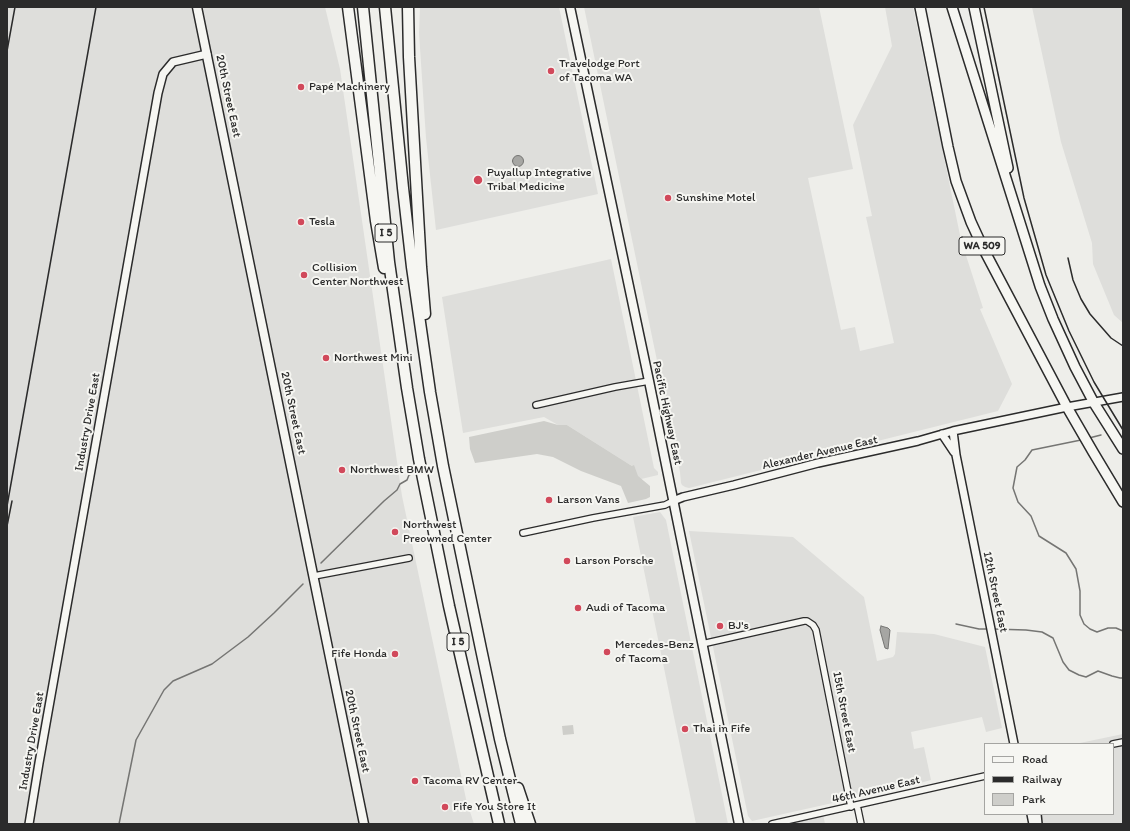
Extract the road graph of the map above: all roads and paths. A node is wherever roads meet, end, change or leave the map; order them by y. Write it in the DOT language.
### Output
graph roads {
  1 [pos="197,7"];
  2 [pos="348,7"];
  3 [pos="363,7"];
  4 [pos="385,7"];
  5 [pos="408,7"];
  6 [pos="570,7"];
  7 [pos="921,7"];
  8 [pos="952,7"];
  9 [pos="974,7"];
  10 [pos="207,54"];
  11 [pos="1024,238"];
  12 [pos="396,313"];
  13 [pos="649,381"];
  14 [pos="1123,397"];
  15 [pos="1094,403"];
  16 [pos="536,405"];
  17 [pos="432,406"];
  18 [pos="1067,407"];
  19 [pos="953,430"];
  20 [pos="942,434"];
  21 [pos="1123,448"];
  22 [pos="956,456"];
  23 [pos="673,501"];
  24 [pos="1123,502"];
  25 [pos="522,533"];
  26 [pos="409,558"];
  27 [pos="314,576"];
  28 [pos="702,644"];
  29 [pos="500,739"];
  30 [pos="1016,743"];
  31 [pos="984,776"];
  32 [pos="854,806"];
  33 [pos="29,824"];
  34 [pos="364,824"];
  35 [pos="499,824"];
  36 [pos="521,824"];
  37 [pos="530,824"];
  38 [pos="739,824"];
  39 [pos="772,824"];
  40 [pos="861,824"];
  1 -- 10 [label="main road, 20th Street East"];
  2 -- 12 [label="highway"];
  3 -- 12 [label="highway, I 5"];
  4 -- 17 [label="highway, I 5"];
  5 -- 17 [label="highway"];
  6 -- 13 [label="main road, Pacific Highway East"];
  7 -- 18 [label="highway, WA 509"];
  8 -- 11 [label="highway, WA 509"];
  9 -- 11 [label="highway"];
  10 -- 27 [label="main road, 20th Street East"];
  10 -- 33 [label="street, Industry Drive East"];
  11 -- 15 [label="highway, WA 509"];
  12 -- 35 [label="highway, I 5"];
  13 -- 16 [label="street"];
  13 -- 23 [label="main road, Pacific Highway East"];
  14 -- 15 [label="street, Alexander Avenue East"];
  15 -- 18 [label="street, Alexander Avenue East"];
  15 -- 21 [label="highway, WA 509"];
  17 -- 29 [label="highway, I 5"];
  18 -- 19 [label="street, Alexander Avenue East"];
  18 -- 24 [label="highway, WA 509"];
  19 -- 20 [label="street, Alexander Avenue East"];
  19 -- 22 [label="street, 12th Street East"];
  20 -- 22 [label="street, 12th Street East"];
  20 -- 23 [label="street, Alexander Avenue East"];
  22 -- 30 [label="street, 12th Street East"];
  23 -- 25 [label="street, Alexander Avenue East"];
  23 -- 28 [label="main road, Pacific Highway East"];
  26 -- 27 [label="street"];
  27 -- 34 [label="main road, 20th Street East"];
  28 -- 32 [label="street, 15th Street East"];
  28 -- 38 [label="main road, Pacific Highway East"];
  29 -- 36 [label="highway, I 5"];
  29 -- 37 [label="highway"];
  31 -- 32 [label="street, 46th Avenue East"];
  32 -- 39 [label="street, 46th Avenue East"];
  32 -- 40 [label="street, 15th Street East"];
}
